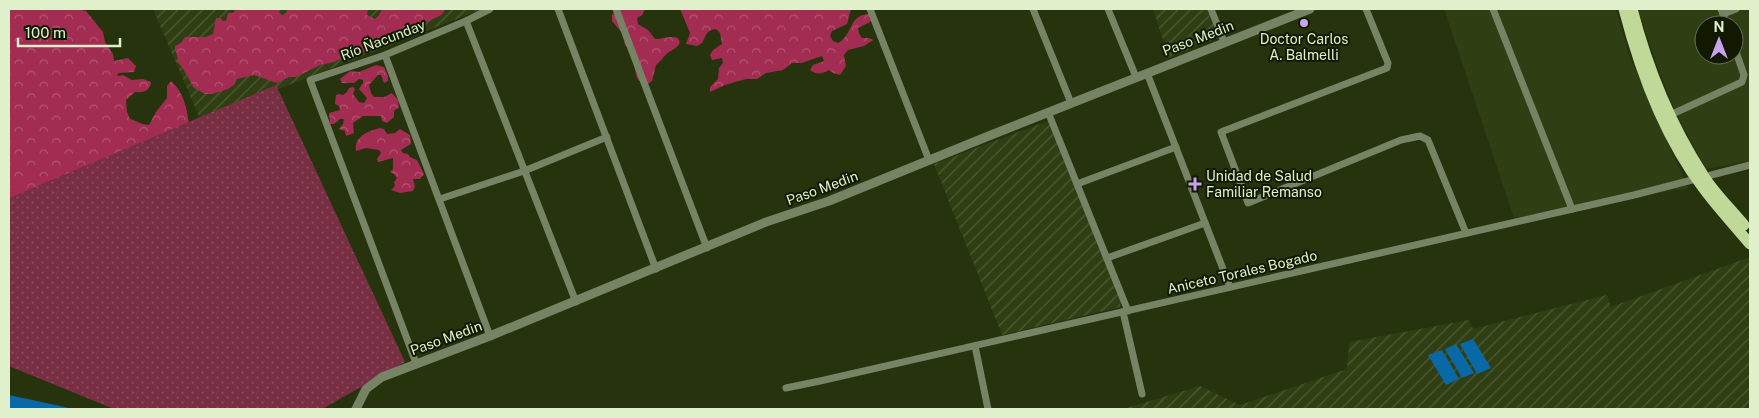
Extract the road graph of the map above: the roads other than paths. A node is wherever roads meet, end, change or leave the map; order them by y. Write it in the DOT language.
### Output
graph roads {
  1 [pos="490,9"];
  2 [pos="558,9"];
  3 [pos="616,9"];
  4 [pos="870,9"];
  5 [pos="1033,9"];
  6 [pos="1108,9"];
  7 [pos="1211,9"];
  8 [pos="1306,9"];
  9 [pos="1366,9"];
  10 [pos="1493,9"];
  11 [pos="1624,9"];
  12 [pos="1632,9"];
  13 [pos="1736,9"];
  14 [pos="1722,11"];
  15 [pos="466,21"];
  16 [pos="1631,23"];
  17 [pos="1224,42"];
  18 [pos="386,55"];
  19 [pos="1741,65"];
  20 [pos="1147,73"];
  21 [pos="1136,77"];
  22 [pos="1071,103"];
  23 [pos="1048,112"];
  24 [pos="1666,117"];
  25 [pos="607,137"];
  26 [pos="1176,147"];
  27 [pos="929,160"];
  28 [pos="1750,165"];
  29 [pos="524,170"];
  30 [pos="1700,177"];
  31 [pos="1077,184"];
  32 [pos="440,199"];
  33 [pos="1572,209"];
  34 [pos="1205,223"];
  35 [pos="1750,232"];
  36 [pos="1466,233"];
  37 [pos="1750,244"];
  38 [pos="707,248"];
  39 [pos="1107,258"];
  40 [pos="656,269"];
  41 [pos="1230,287"];
  42 [pos="576,302"];
  43 [pos="1126,311"];
  44 [pos="490,336"];
  45 [pos="975,346"];
  46 [pos="416,363"];
  47 [pos="786,388"];
  48 [pos="1142,394"];
  49 [pos="356,409"];
  50 [pos="988,409"];
  1 -- 15 [label="street, Río Ñacunday"];
  2 -- 25 [label="street"];
  3 -- 38 [label="street"];
  4 -- 27 [label="street"];
  5 -- 22 [label="street"];
  6 -- 21 [label="street"];
  7 -- 17 [label="street"];
  8 -- 17 [label="street, Paso Medin"];
  9 -- 36 [label="street"];
  10 -- 33 [label="street"];
  11 -- 16 [label="main road"];
  12 -- 16 [label="main road"];
  13 -- 14 [label="street"];
  15 -- 18 [label="street, Río Ñacunday"];
  15 -- 29 [label="street"];
  16 -- 24 [label="main road"];
  17 -- 20 [label="street, Paso Medin"];
  18 -- 32 [label="street"];
  18 -- 46 [label="street, Río Ñacunday"];
  19 -- 24 [label="street"];
  20 -- 21 [label="street, Paso Medin"];
  20 -- 26 [label="street"];
  21 -- 22 [label="street, Paso Medin"];
  22 -- 23 [label="street, Paso Medin"];
  23 -- 27 [label="street, Paso Medin"];
  23 -- 31 [label="street"];
  24 -- 30 [label="main road"];
  25 -- 29 [label="street"];
  25 -- 40 [label="street"];
  26 -- 31 [label="street"];
  26 -- 34 [label="street"];
  27 -- 38 [label="street, Paso Medin"];
  28 -- 30 [label="street, Aniceto Torales Bogado"];
  29 -- 32 [label="street"];
  29 -- 42 [label="street"];
  30 -- 33 [label="street, Aniceto Torales Bogado"];
  30 -- 35 [label="main road"];
  30 -- 37 [label="main road"];
  31 -- 39 [label="street"];
  32 -- 44 [label="street"];
  33 -- 36 [label="street, Aniceto Torales Bogado"];
  34 -- 39 [label="street"];
  34 -- 41 [label="street"];
  36 -- 41 [label="street, Aniceto Torales Bogado"];
  38 -- 40 [label="street, Paso Medin"];
  39 -- 43 [label="street"];
  40 -- 42 [label="street, Paso Medin"];
  41 -- 43 [label="street, Aniceto Torales Bogado"];
  42 -- 44 [label="street, Paso Medin"];
  43 -- 45 [label="street, Aniceto Torales Bogado"];
  43 -- 48 [label="street"];
  44 -- 46 [label="street, Paso Medin"];
  45 -- 47 [label="street, Aniceto Torales Bogado"];
  45 -- 50 [label="street"];
  46 -- 49 [label="street, Paso Medin"];
}
